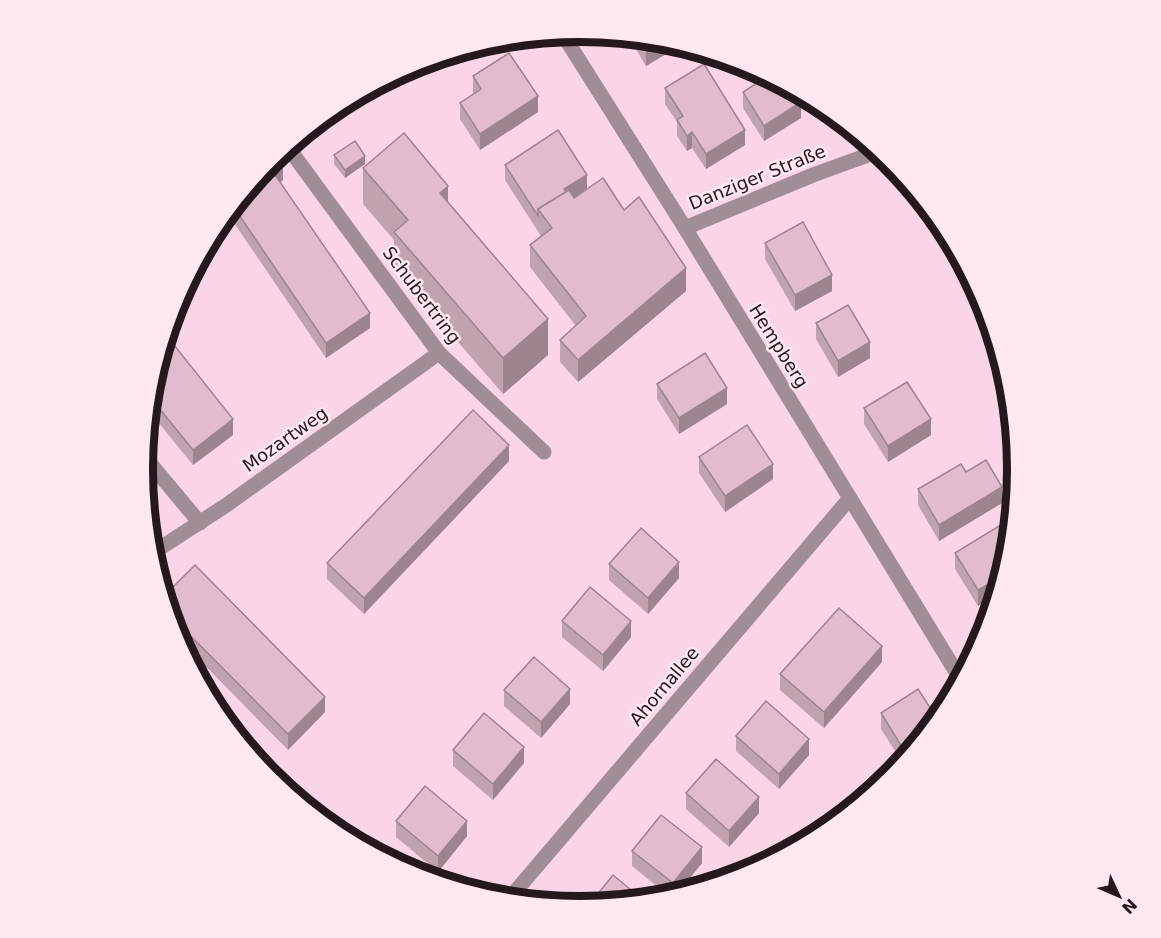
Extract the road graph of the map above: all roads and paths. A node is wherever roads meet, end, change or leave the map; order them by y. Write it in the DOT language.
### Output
graph roads {
  1 [pos="568,42"];
  2 [pos="293,154"];
  3 [pos="868,154"];
  4 [pos="685,228"];
  5 [pos="440,353"];
  6 [pos="544,452"];
  7 [pos="153,467"];
  8 [pos="850,498"];
  9 [pos="200,523"];
  10 [pos="161,548"];
  11 [pos="956,671"];
  12 [pos="515,891"];
  1 -- 4 [label="street, Hempberg"];
  2 -- 5 [label="street, Schubertring"];
  3 -- 4 [label="street, Danziger Straße"];
  4 -- 8 [label="street, Hempberg"];
  5 -- 6 [label="street, Schubertring"];
  5 -- 9 [label="street, Mozartweg"];
  7 -- 9 [label="street"];
  8 -- 11 [label="street, Hempberg"];
  8 -- 12 [label="street, Ahornallee"];
  9 -- 10 [label="street, Mozartweg"];
}
